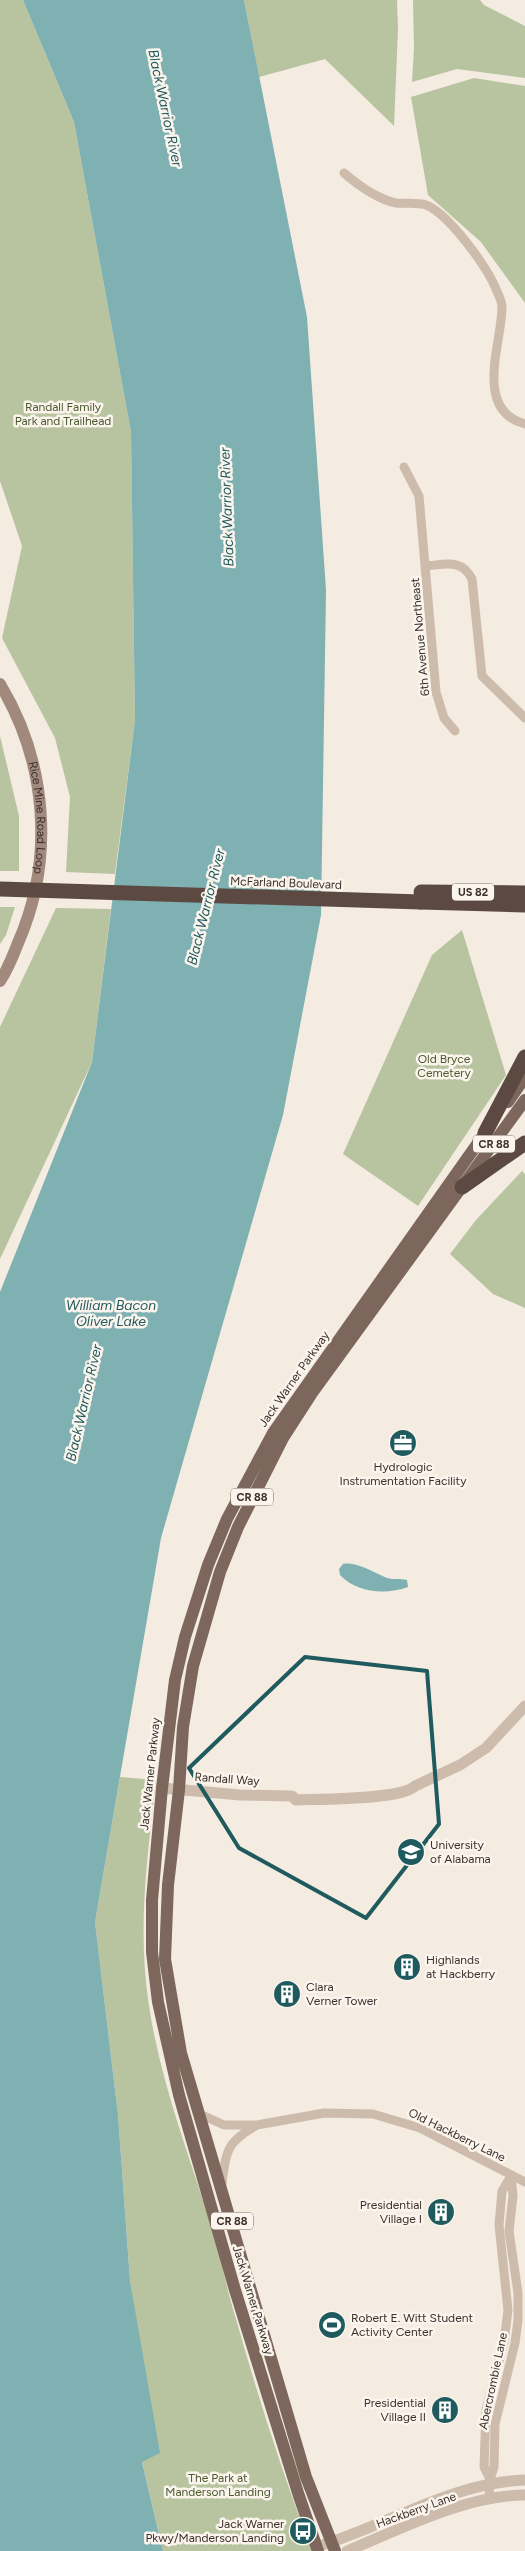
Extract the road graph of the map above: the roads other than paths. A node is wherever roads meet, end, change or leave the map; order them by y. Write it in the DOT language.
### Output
graph roads {
  1 [pos="344,173"];
  2 [pos="525,424"];
  3 [pos="404,467"];
  4 [pos="426,566"];
  5 [pos="0,684"];
  6 [pos="525,718"];
  7 [pos="455,731"];
  8 [pos="0,878"];
  9 [pos="0,889"];
  10 [pos="525,893"];
  11 [pos="421,897"];
  12 [pos="521,907"];
  13 [pos="0,981"];
  14 [pos="525,1057"];
  15 [pos="525,1077"];
  16 [pos="525,1100"];
  17 [pos="485,1133"];
  18 [pos="525,1143"];
  19 [pos="462,1187"];
  20 [pos="525,1706"];
  21 [pos="525,1715"];
  22 [pos="513,1719"];
  23 [pos="162,1788"];
  24 [pos="179,1790"];
  25 [pos="202,2115"];
  26 [pos="257,2125"];
  27 [pos="512,2176"];
  28 [pos="525,2182"];
  29 [pos="222,2184"];
  30 [pos="500,2248"];
  31 [pos="514,2263"];
  32 [pos="515,2343"];
  33 [pos="502,2347"];
  34 [pos="525,2480"];
  35 [pos="490,2482"];
  36 [pos="525,2496"];
  37 [pos="489,2499"];
  38 [pos="333,2547"];
  39 [pos="317,2549"];
  40 [pos="347,2551"];
  1 -- 2 [label="street"];
  3 -- 4 [label="street, 6th Avenue Northeast"];
  4 -- 6 [label="street, 6th Avenue Northeast"];
  4 -- 7 [label="street, 6th Avenue Northeast"];
  5 -- 13 [label="main road, Rice Mine Road Loop"];
  8 -- 11 [label="highway, McFarland Boulevard / US 82"];
  9 -- 11 [label="highway, McFarland Boulevard / US 82, bridge"];
  10 -- 11 [label="highway, US 82"];
  11 -- 12 [label="highway, US 82"];
  14 -- 17 [label="highway"];
  15 -- 17 [label="main road, Jack Warner Parkway"];
  16 -- 19 [label="main road, Jack Warner Parkway / CR 88"];
  17 -- 23 [label="main road, Jack Warner Parkway"];
  18 -- 19 [label="highway"];
  19 -- 24 [label="main road, Jack Warner Parkway / CR 88"];
  20 -- 22 [label="street, Randall Way"];
  21 -- 22 [label="street"];
  22 -- 24 [label="street, Randall Way"];
  23 -- 24 [label="street, Randall Way"];
  23 -- 39 [label="main road, Jack Warner Parkway"];
  24 -- 25 [label="main road, Jack Warner Parkway / CR 88"];
  25 -- 26 [label="street, Old Hackberry Lane"];
  25 -- 29 [label="main road, Jack Warner Parkway / CR 88"];
  26 -- 27 [label="street, Old Hackberry Lane"];
  26 -- 29 [label="street, Old Hackberry Lane"];
  27 -- 28 [label="street, Old Hackberry Lane"];
  27 -- 30 [label="street, Abercrombie Lane"];
  27 -- 31 [label="street, Abercrombie Lane"];
  29 -- 38 [label="main road, Jack Warner Parkway / CR 88"];
  30 -- 31 [label="street"];
  30 -- 33 [label="street, Abercrombie Lane"];
  31 -- 32 [label="street, Abercrombie Lane"];
  32 -- 33 [label="street"];
  32 -- 35 [label="street, Abercrombie Lane"];
  33 -- 35 [label="street, Abercrombie Lane"];
  34 -- 35 [label="street"];
  35 -- 37 [label="street"];
  35 -- 38 [label="street"];
  36 -- 37 [label="street, Hackberry Lane"];
  37 -- 40 [label="street, Hackberry Lane"];
  38 -- 39 [label="street"];
}
